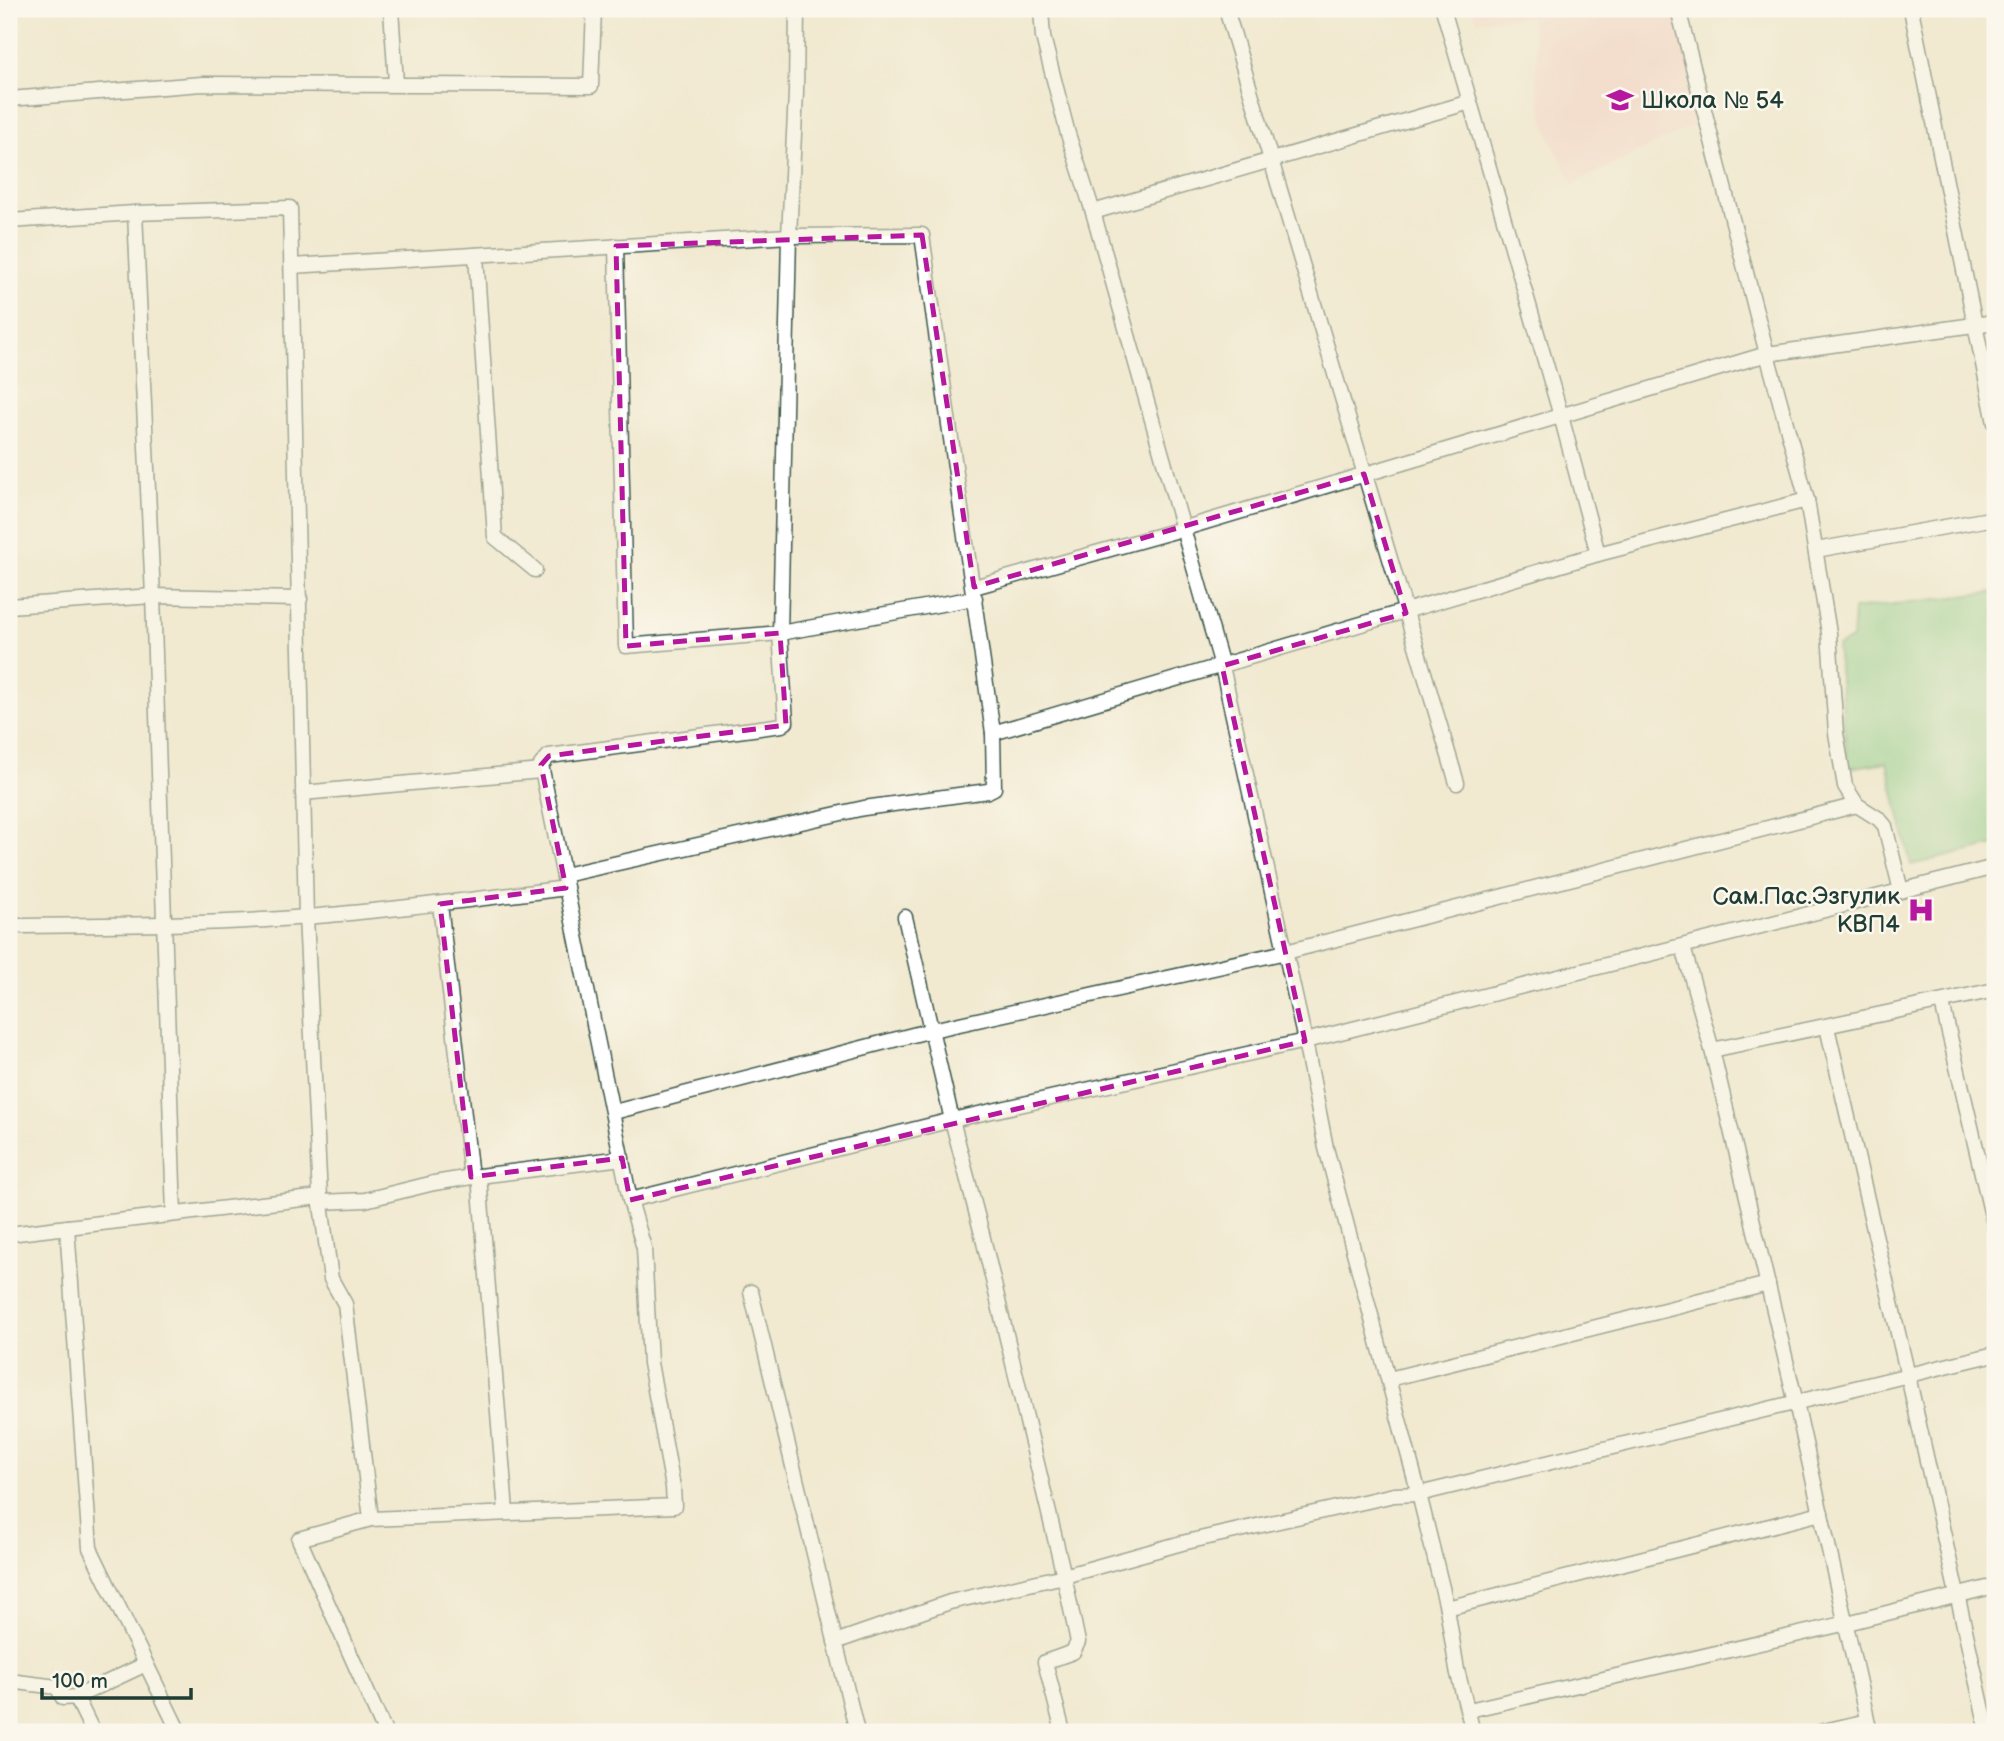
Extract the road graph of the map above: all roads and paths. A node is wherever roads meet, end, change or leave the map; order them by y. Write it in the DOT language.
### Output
graph roads {
  1 [pos="391,9"];
  2 [pos="594,9"];
  3 [pos="797,9"];
  4 [pos="1041,9"];
  5 [pos="1226,9"];
  6 [pos="1443,9"];
  7 [pos="1678,9"];
  8 [pos="1911,9"];
  9 [pos="396,83"];
  10 [pos="9,99"];
  11 [pos="1470,102"];
  12 [pos="1270,159"];
  13 [pos="1093,212"];
  14 [pos="135,213"];
  15 [pos="9,221"];
  16 [pos="789,236"];
  17 [pos="615,246"];
  18 [pos="476,255"];
  19 [pos="292,266"];
  20 [pos="1995,322"];
  21 [pos="1975,326"];
  22 [pos="1767,354"];
  23 [pos="1561,416"];
  24 [pos="1995,423"];
  25 [pos="1364,474"];
  26 [pos="1807,500"];
  27 [pos="1995,518"];
  28 [pos="1182,529"];
  29 [pos="1816,550"];
  30 [pos="1598,554"];
  31 [pos="535,570"];
  32 [pos="975,592"];
  33 [pos="153,596"];
  34 [pos="300,599"];
  35 [pos="9,606"];
  36 [pos="1406,613"];
  37 [pos="780,634"];
  38 [pos="1222,666"];
  39 [pos="993,733"];
  40 [pos="541,771"];
  41 [pos="1457,783"];
  42 [pos="303,793"];
  43 [pos="1857,805"];
  44 [pos="1995,867"];
  45 [pos="565,882"];
  46 [pos="1901,891"];
  47 [pos="440,904"];
  48 [pos="306,917"];
  49 [pos="905,917"];
  50 [pos="165,924"];
  51 [pos="9,926"];
  52 [pos="1683,947"];
  53 [pos="1286,952"];
  54 [pos="1995,990"];
  55 [pos="1942,1003"];
  56 [pos="1827,1027"];
  57 [pos="932,1030"];
  58 [pos="1305,1041"];
  59 [pos="1712,1050"];
  60 [pos="614,1112"];
  61 [pos="952,1120"];
  62 [pos="622,1157"];
  63 [pos="475,1177"];
  64 [pos="320,1200"];
  65 [pos="630,1200"];
  66 [pos="174,1214"];
  67 [pos="67,1227"];
  68 [pos="1995,1229"];
  69 [pos="9,1234"];
  70 [pos="1768,1284"];
  71 [pos="751,1292"];
  72 [pos="1995,1354"];
  73 [pos="1908,1376"];
  74 [pos="1389,1379"];
  75 [pos="1796,1403"];
  76 [pos="1419,1494"];
  77 [pos="506,1512"];
  78 [pos="1821,1513"];
  79 [pos="371,1519"];
  80 [pos="1064,1576"];
  81 [pos="1995,1586"];
  82 [pos="1957,1595"];
  83 [pos="1447,1608"];
  84 [pos="1847,1623"];
  85 [pos="835,1642"];
  86 [pos="146,1664"];
  87 [pos="9,1681"];
  88 [pos="76,1697"];
  89 [pos="1469,1710"];
  90 [pos="1869,1727"];
  91 [pos="93,1732"];
  92 [pos="179,1732"];
  93 [pos="385,1732"];
  94 [pos="857,1732"];
  95 [pos="1063,1732"];
  96 [pos="1473,1732"];
  97 [pos="1820,1732"];
  98 [pos="1988,1732"];
  1 -- 9 [label="street"];
  2 -- 9 [label="street"];
  3 -- 16 [label="street"];
  4 -- 13 [label="street"];
  5 -- 12 [label="street"];
  6 -- 11 [label="street"];
  7 -- 22 [label="street"];
  8 -- 21 [label="street"];
  9 -- 10 [label="street"];
  11 -- 12 [label="street"];
  11 -- 23 [label="street"];
  12 -- 13 [label="street"];
  12 -- 25 [label="street"];
  13 -- 28 [label="street"];
  14 -- 15 [label="street"];
  14 -- 19 [label="street"];
  14 -- 33 [label="street"];
  16 -- 17 [label="street"];
  16 -- 32 [label="street"];
  16 -- 37 [label="street"];
  17 -- 18 [label="street"];
  17 -- 37 [label="street"];
  18 -- 19 [label="street"];
  18 -- 31 [label="street"];
  19 -- 34 [label="street"];
  20 -- 21 [label="street"];
  21 -- 22 [label="street"];
  21 -- 24 [label="street"];
  22 -- 23 [label="street"];
  22 -- 26 [label="street"];
  23 -- 25 [label="street"];
  23 -- 30 [label="street"];
  25 -- 28 [label="street"];
  25 -- 36 [label="street"];
  26 -- 29 [label="street"];
  26 -- 30 [label="street"];
  27 -- 29 [label="street"];
  28 -- 32 [label="street"];
  28 -- 38 [label="street"];
  29 -- 43 [label="street"];
  30 -- 36 [label="street"];
  32 -- 37 [label="street"];
  32 -- 39 [label="street"];
  33 -- 34 [label="street"];
  33 -- 35 [label="street"];
  33 -- 50 [label="street"];
  34 -- 42 [label="street"];
  36 -- 38 [label="street"];
  36 -- 41 [label="street"];
  37 -- 40 [label="street"];
  38 -- 39 [label="street"];
  38 -- 53 [label="street"];
  39 -- 45 [label="street"];
  40 -- 42 [label="street"];
  40 -- 45 [label="street"];
  42 -- 48 [label="street"];
  43 -- 46 [label="street"];
  43 -- 53 [label="street"];
  44 -- 46 [label="street"];
  45 -- 47 [label="street"];
  45 -- 60 [label="street"];
  46 -- 52 [label="street"];
  47 -- 48 [label="street"];
  47 -- 63 [label="street"];
  48 -- 50 [label="street"];
  48 -- 64 [label="street"];
  49 -- 57 [label="street"];
  50 -- 51 [label="street"];
  50 -- 66 [label="street"];
  52 -- 58 [label="street"];
  52 -- 59 [label="street"];
  53 -- 57 [label="street"];
  53 -- 58 [label="street"];
  54 -- 55 [label="street"];
  55 -- 56 [label="street"];
  55 -- 68 [label="street"];
  56 -- 59 [label="street"];
  56 -- 73 [label="street"];
  57 -- 60 [label="street"];
  57 -- 61 [label="street"];
  58 -- 61 [label="street"];
  58 -- 74 [label="street"];
  59 -- 70 [label="street"];
  60 -- 62 [label="street"];
  61 -- 65 [label="street"];
  61 -- 80 [label="street"];
  62 -- 63 [label="street"];
  62 -- 65 [label="street"];
  63 -- 64 [label="street"];
  63 -- 77 [label="street"];
  64 -- 66 [label="street"];
  64 -- 79 [label="street"];
  65 -- 77 [label="street"];
  66 -- 67 [label="street"];
  67 -- 69 [label="street"];
  67 -- 86 [label="street"];
  70 -- 74 [label="street"];
  70 -- 75 [label="street"];
  71 -- 85 [label="street"];
  72 -- 73 [label="street"];
  73 -- 75 [label="street"];
  73 -- 82 [label="street"];
  74 -- 76 [label="street"];
  75 -- 76 [label="street"];
  75 -- 78 [label="street"];
  76 -- 80 [label="street"];
  76 -- 83 [label="street"];
  77 -- 79 [label="street"];
  78 -- 83 [label="street"];
  78 -- 84 [label="street"];
  79 -- 93 [label="street"];
  80 -- 85 [label="street"];
  80 -- 95 [label="street"];
  81 -- 82 [label="street"];
  82 -- 84 [label="street"];
  82 -- 98 [label="street"];
  83 -- 89 [label="street"];
  84 -- 89 [label="street"];
  84 -- 90 [label="street"];
  85 -- 94 [label="street"];
  86 -- 88 [label="street"];
  86 -- 92 [label="street"];
  87 -- 88 [label="street"];
  88 -- 91 [label="street"];
  89 -- 96 [label="street"];
  90 -- 97 [label="street"];
}
